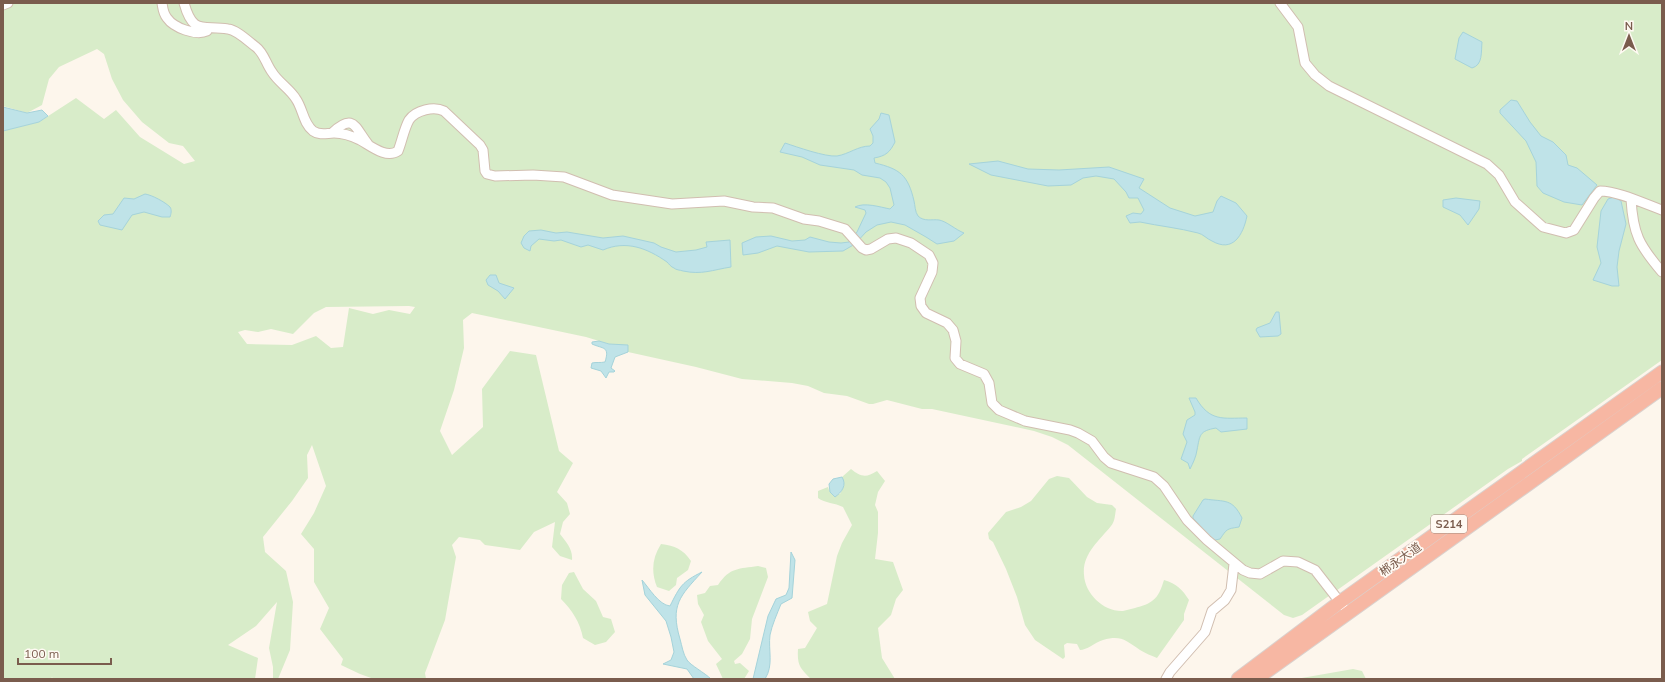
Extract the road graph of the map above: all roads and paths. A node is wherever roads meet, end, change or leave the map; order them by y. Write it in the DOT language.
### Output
graph roads {
  1 [pos="8,3"];
  2 [pos="162,3"];
  3 [pos="184,3"];
  4 [pos="1280,3"];
  5 [pos="3,5"];
  6 [pos="210,29"];
  7 [pos="332,133"];
  8 [pos="371,147"];
  9 [pos="1631,198"];
  10 [pos="1662,210"];
  11 [pos="1662,272"];
  12 [pos="1662,372"];
  13 [pos="1662,388"];
  14 [pos="1234,564"];
  15 [pos="1340,602"];
  16 [pos="1348,612"];
  17 [pos="1166,679"];
  18 [pos="1238,679"];
  19 [pos="1256,679"];
  1 -- 5 [label="street"];
  2 -- 6 [label="street"];
  3 -- 6 [label="street"];
  4 -- 9 [label="street"];
  6 -- 7 [label="street"];
  7 -- 8 [label="street"];
  7 -- 8 [label="street"];
  8 -- 14 [label="street"];
  9 -- 10 [label="street"];
  9 -- 11 [label="street"];
  12 -- 15 [label="highway, 郴永大道 / S214"];
  13 -- 16 [label="highway, 郴永大道 / S214"];
  14 -- 15 [label="street"];
  14 -- 17 [label="street"];
  15 -- 16 [label="street"];
  15 -- 18 [label="highway, 郴永大道 / S214"];
  16 -- 19 [label="highway, 郴永大道 / S214"];
}
